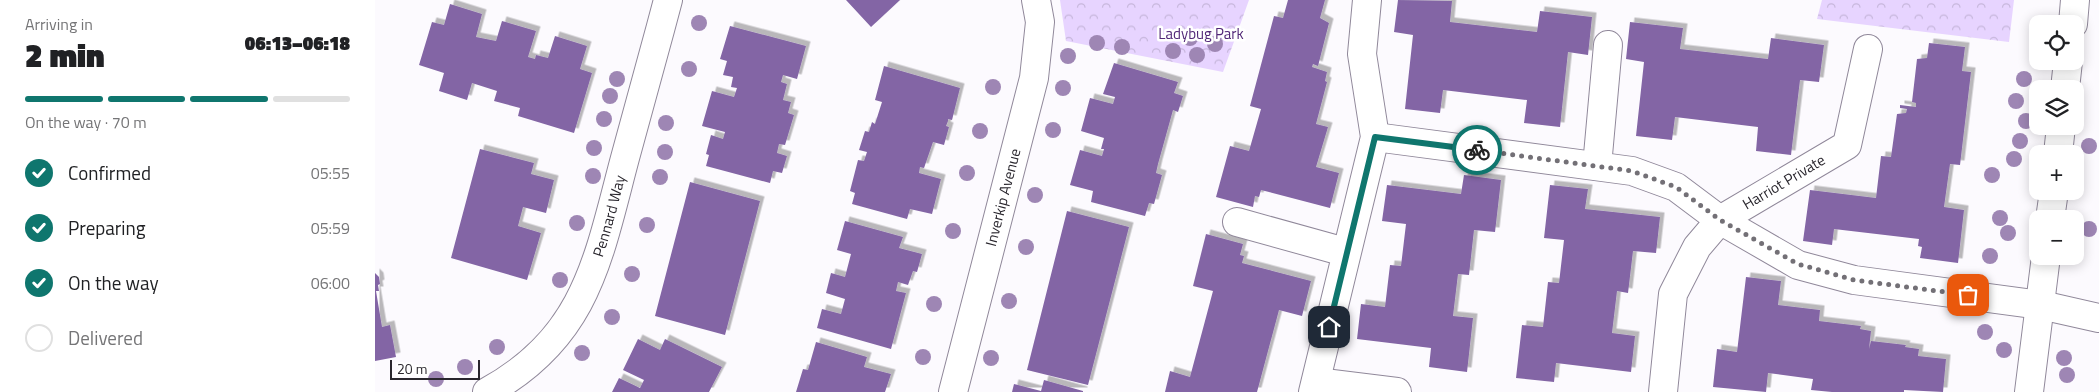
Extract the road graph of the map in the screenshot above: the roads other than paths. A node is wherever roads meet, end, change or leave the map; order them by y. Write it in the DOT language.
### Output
graph roads {
  1 [pos="1036,0"];
  2 [pos="1367,0"];
  3 [pos="2075,0"];
  4 [pos="663,1"];
  5 [pos="2074,15"];
  6 [pos="1608,45"];
  7 [pos="1868,49"];
  8 [pos="1375,137"];
  9 [pos="1597,166"];
  10 [pos="1720,220"];
  11 [pos="1237,222"];
  12 [pos="1345,252"];
  13 [pos="2045,265"];
  14 [pos="2041,305"];
  15 [pos="2099,318"];
  16 [pos="1315,387"];
  17 [pos="487,392"];
  18 [pos="953,392"];
  19 [pos="1397,392"];
  20 [pos="1663,392"];
  21 [pos="2029,392"];
  1 -- 18 [label="street, Inverkip Avenue"];
  2 -- 8 [label="street"];
  3 -- 5 [label="street"];
  4 -- 17 [label="street, Pennard Way"];
  6 -- 9 [label="street"];
  7 -- 10 [label="street, Harriot Private"];
  8 -- 9 [label="street"];
  8 -- 12 [label="street"];
  9 -- 10 [label="street"];
  10 -- 14 [label="street"];
  10 -- 20 [label="street, Harriot Private"];
  11 -- 12 [label="street"];
  12 -- 16 [label="street"];
  13 -- 14 [label="street"];
  14 -- 15 [label="street"];
  14 -- 21 [label="street"];
  16 -- 19 [label="street"];
}
